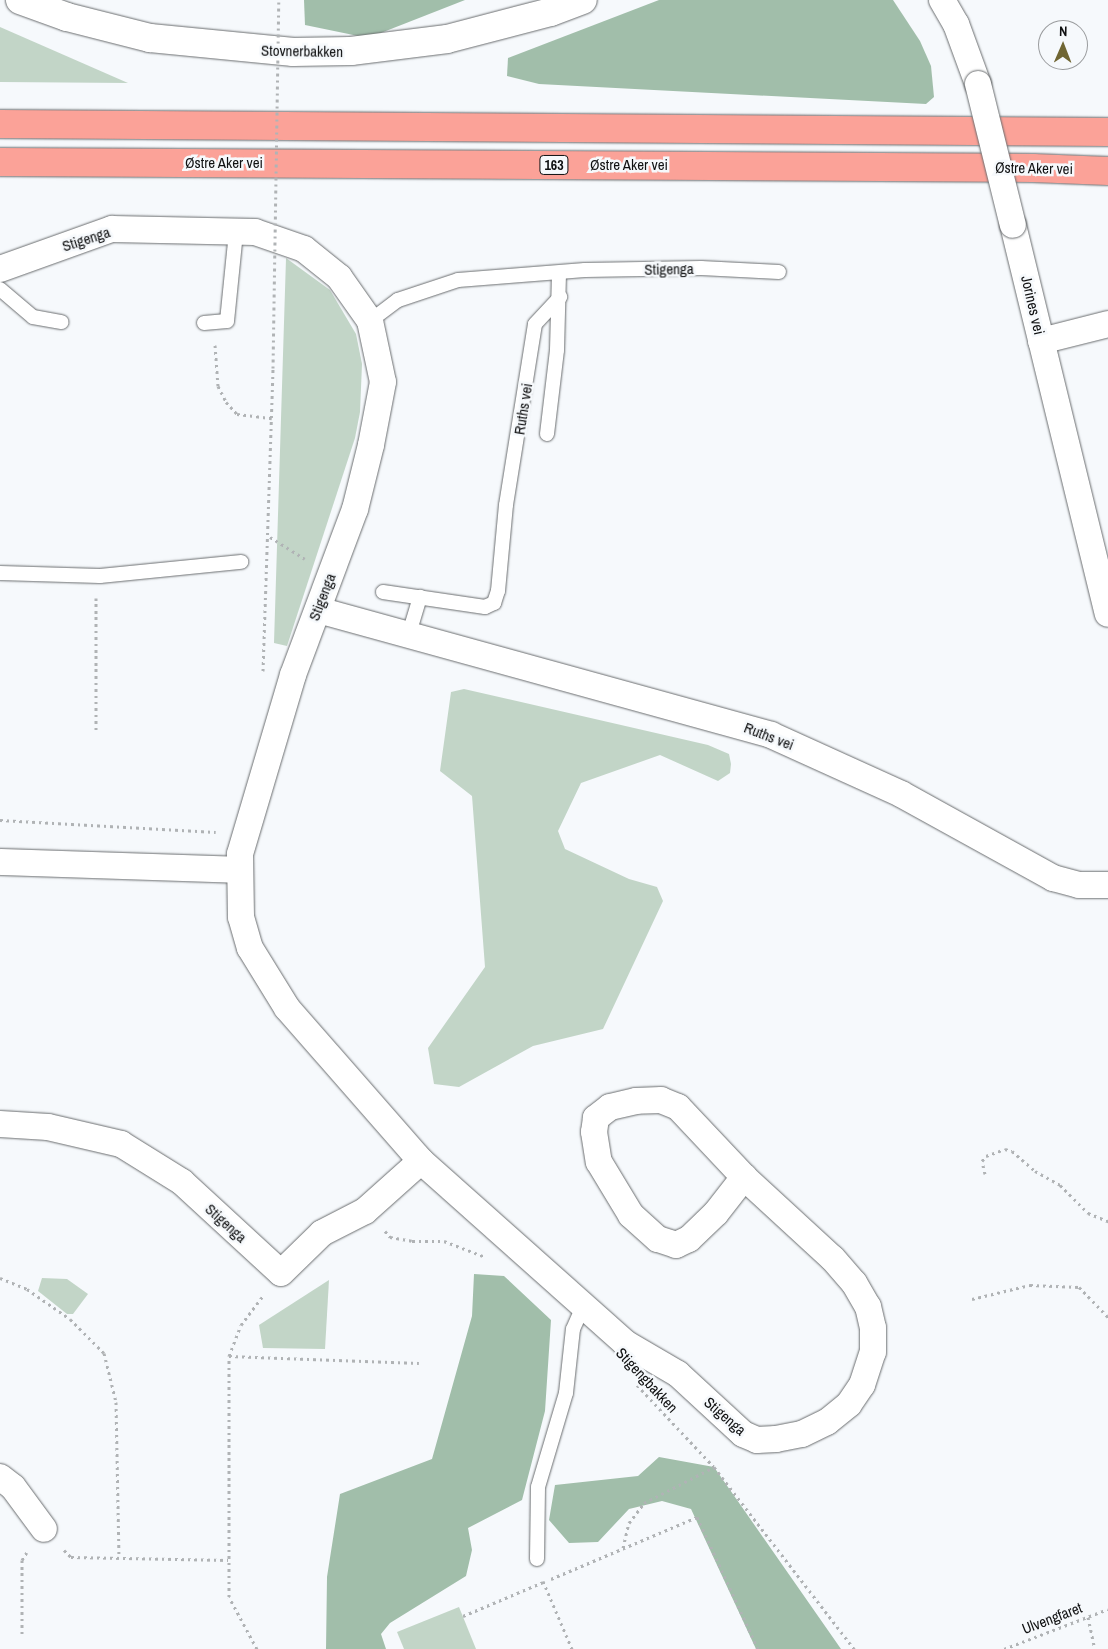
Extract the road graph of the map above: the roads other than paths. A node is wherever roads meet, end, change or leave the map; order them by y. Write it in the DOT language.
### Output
graph roads {
  1 [pos="20,0"];
  2 [pos="583,0"];
  3 [pos="942,0"];
  4 [pos="0,124"];
  5 [pos="1108,132"];
  6 [pos="0,162"];
  7 [pos="1108,171"];
  8 [pos="236,232"];
  9 [pos="0,269"];
  10 [pos="779,272"];
  11 [pos="558,274"];
  12 [pos="0,289"];
  13 [pos="560,297"];
  14 [pos="62,322"];
  15 [pos="210,322"];
  16 [pos="370,322"];
  17 [pos="1108,324"];
  18 [pos="1041,341"];
  19 [pos="547,434"];
  20 [pos="241,562"];
  21 [pos="0,573"];
  22 [pos="383,592"];
  23 [pos="420,598"];
  24 [pos="318,610"];
  25 [pos="1108,614"];
  26 [pos="408,637"];
  27 [pos="0,862"];
  28 [pos="238,870"];
  29 [pos="1108,885"];
  30 [pos="0,1124"];
  31 [pos="421,1161"];
  32 [pos="744,1177"];
  33 [pos="583,1307"];
  34 [pos="0,1477"];
  35 [pos="44,1530"];
  36 [pos="537,1559"];
  1 -- 2 [label="street, Stovnerbakken"];
  3 -- 18 [label="street, Jorines vei, bridge"];
  4 -- 5 [label="highway"];
  6 -- 7 [label="highway, Østre Aker vei / 163"];
  8 -- 9 [label="street, Stigenga"];
  8 -- 15 [label="lane"];
  8 -- 16 [label="street, Stigenga"];
  10 -- 11 [label="lane, Stigenga"];
  11 -- 13 [label="lane"];
  11 -- 16 [label="lane, Stigenga"];
  12 -- 14 [label="lane"];
  13 -- 19 [label="lane"];
  13 -- 23 [label="lane, Ruths vei"];
  16 -- 24 [label="street, Stigenga"];
  17 -- 18 [label="street"];
  18 -- 25 [label="street, Jorines vei"];
  20 -- 21 [label="lane"];
  22 -- 23 [label="lane, Ruths vei"];
  23 -- 26 [label="lane"];
  24 -- 26 [label="street, Ruths vei"];
  24 -- 28 [label="street, Stigenga"];
  26 -- 29 [label="street, Ruths vei"];
  27 -- 28 [label="street"];
  28 -- 31 [label="street, Stigenga"];
  30 -- 31 [label="street, Stigenga"];
  31 -- 33 [label="street, Stigenga"];
  32 -- 32 [label="street, Stigenga"];
  32 -- 33 [label="street, Stigenga"];
  33 -- 36 [label="lane"];
  34 -- 35 [label="street"];
}
